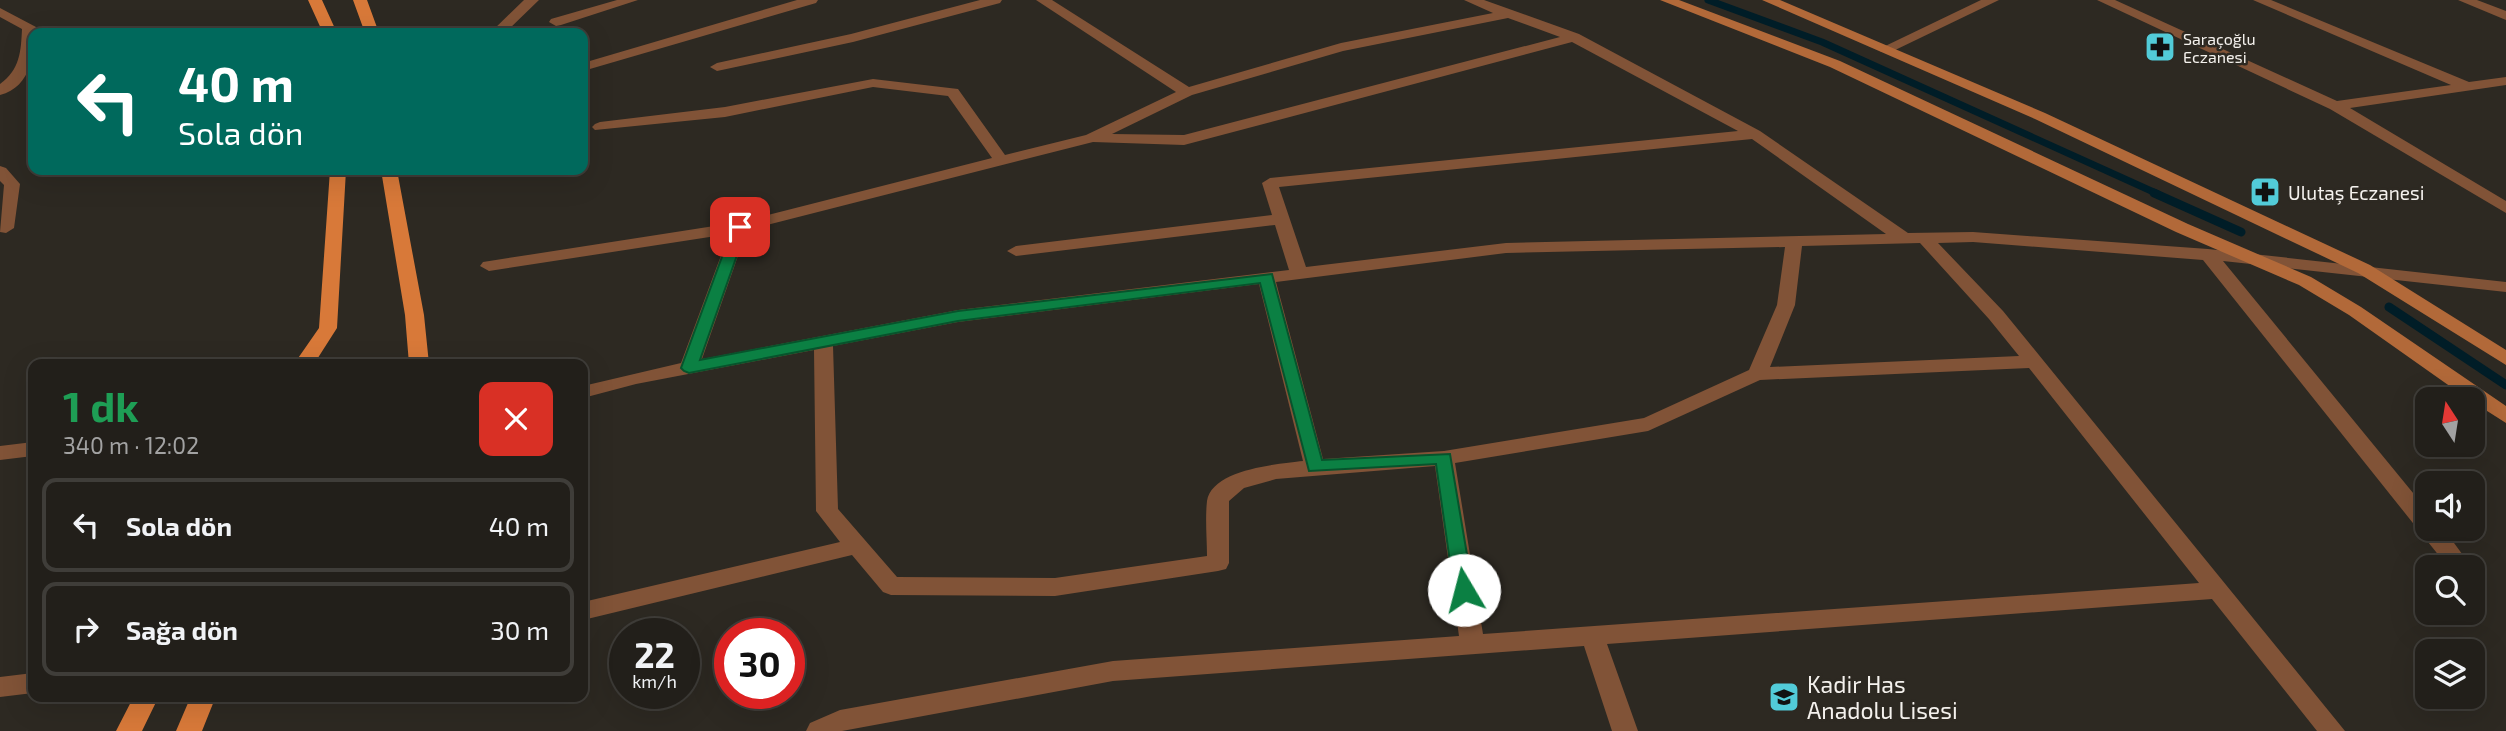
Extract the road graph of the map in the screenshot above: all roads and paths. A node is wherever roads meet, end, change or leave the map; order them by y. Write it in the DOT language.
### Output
graph roads {
  1 [pos="315,0"];
  2 [pos="360,0"];
  3 [pos="532,0"];
  4 [pos="631,0"];
  5 [pos="811,0"];
  6 [pos="996,0"];
  7 [pos="1043,0"];
  8 [pos="1471,0"];
  9 [pos="1667,0"];
  10 [pos="1769,0"];
  11 [pos="1992,0"];
  12 [pos="2104,0"];
  13 [pos="2260,0"];
  14 [pos="2465,0"];
  15 [pos="0,12"];
  16 [pos="1512,13"];
  17 [pos="2503,13"];
  18 [pos="556,22"];
  19 [pos="29,28"];
  20 [pos="328,28"];
  21 [pos="370,28"];
  22 [pos="502,28"];
  23 [pos="1574,37"];
  24 [pos="28,44"];
  25 [pos="1886,49"];
  26 [pos="588,66"];
  27 [pos="717,67"];
  28 [pos="2506,82"];
  29 [pos="2469,87"];
  30 [pos="0,91"];
  31 [pos="1187,92"];
  32 [pos="2335,106"];
  33 [pos="600,127"];
  34 [pos="1755,134"];
  35 [pos="1091,138"];
  36 [pos="1001,160"];
  37 [pos="0,171"];
  38 [pos="338,175"];
  39 [pos="390,175"];
  40 [pos="2506,208"];
  41 [pos="1282,219"];
  42 [pos="740,227"];
  43 [pos="6,228"];
  44 [pos="1913,238"];
  45 [pos="1794,240"];
  46 [pos="1016,251"];
  47 [pos="2207,254"];
  48 [pos="2251,258"];
  49 [pos="489,266"];
  50 [pos="2364,269"];
  51 [pos="1299,273"];
  52 [pos="1266,278"];
  53 [pos="2506,287"];
  54 [pos="823,342"];
  55 [pos="307,359"];
  56 [pos="419,359"];
  57 [pos="2506,359"];
  58 [pos="2034,362"];
  59 [pos="689,368"];
  60 [pos="1757,374"];
  61 [pos="636,378"];
  62 [pos="588,382"];
  63 [pos="588,390"];
  64 [pos="2506,416"];
  65 [pos="28,450"];
  66 [pos="0,453"];
  67 [pos="1444,458"];
  68 [pos="1315,467"];
  69 [pos="2415,510"];
  70 [pos="2440,541"];
  71 [pos="857,546"];
  72 [pos="2451,555"];
  73 [pos="2218,590"];
  74 [pos="588,610"];
  75 [pos="1592,634"];
  76 [pos="1472,643"];
  77 [pos="28,684"];
  78 [pos="0,687"];
  79 [pos="144,702"];
  80 [pos="201,702"];
  81 [pos="129,731"];
  82 [pos="189,731"];
  83 [pos="819,731"];
  84 [pos="1625,731"];
  85 [pos="2332,731"];
  1 -- 20 [label="main road"];
  2 -- 21 [label="main road"];
  3 -- 22 [label="street"];
  4 -- 18 [label="street"];
  5 -- 26 [label="street"];
  6 -- 27 [label="street"];
  7 -- 31 [label="street"];
  8 -- 16 [label="street"];
  9 -- 48 [label="main road"];
  10 -- 25 [label="main road"];
  11 -- 25 [label="street"];
  12 -- 32 [label="street"];
  13 -- 29 [label="street"];
  14 -- 17 [label="street"];
  15 -- 19 [label="street"];
  16 -- 23 [label="street"];
  16 -- 31 [label="street"];
  23 -- 34 [label="street"];
  23 -- 35 [label="street"];
  24 -- 30 [label="street"];
  25 -- 50 [label="main road"];
  28 -- 29 [label="street"];
  29 -- 32 [label="street"];
  31 -- 35 [label="street"];
  32 -- 40 [label="street"];
  33 -- 36 [label="street"];
  34 -- 41 [label="street"];
  34 -- 44 [label="street"];
  35 -- 36 [label="street"];
  36 -- 42 [label="street"];
  37 -- 43 [label="street"];
  38 -- 55 [label="main road"];
  39 -- 56 [label="main road"];
  41 -- 46 [label="street"];
  41 -- 51 [label="street"];
  42 -- 49 [label="street"];
  42 -- 59 [label="street"];
  44 -- 45 [label="street"];
  44 -- 47 [label="street"];
  44 -- 58 [label="street"];
  45 -- 51 [label="street"];
  45 -- 60 [label="street"];
  47 -- 48 [label="street"];
  47 -- 69 [label="street"];
  48 -- 50 [label="street"];
  48 -- 64 [label="main road"];
  50 -- 53 [label="street"];
  50 -- 57 [label="main road"];
  51 -- 52 [label="street"];
  52 -- 54 [label="street"];
  52 -- 68 [label="street"];
  54 -- 59 [label="street"];
  54 -- 71 [label="street"];
  58 -- 60 [label="street"];
  58 -- 73 [label="street"];
  59 -- 61 [label="street"];
  60 -- 67 [label="street"];
  61 -- 62 [label="street"];
  61 -- 63 [label="street"];
  65 -- 66 [label="street"];
  67 -- 68 [label="street"];
  67 -- 76 [label="street"];
  68 -- 71 [label="street"];
  70 -- 72 [label="street"];
  71 -- 74 [label="street"];
  73 -- 75 [label="street"];
  73 -- 85 [label="street"];
  75 -- 76 [label="street"];
  75 -- 84 [label="street"];
  76 -- 83 [label="street"];
  77 -- 78 [label="street"];
  79 -- 81 [label="main road"];
  80 -- 82 [label="main road"];
}
